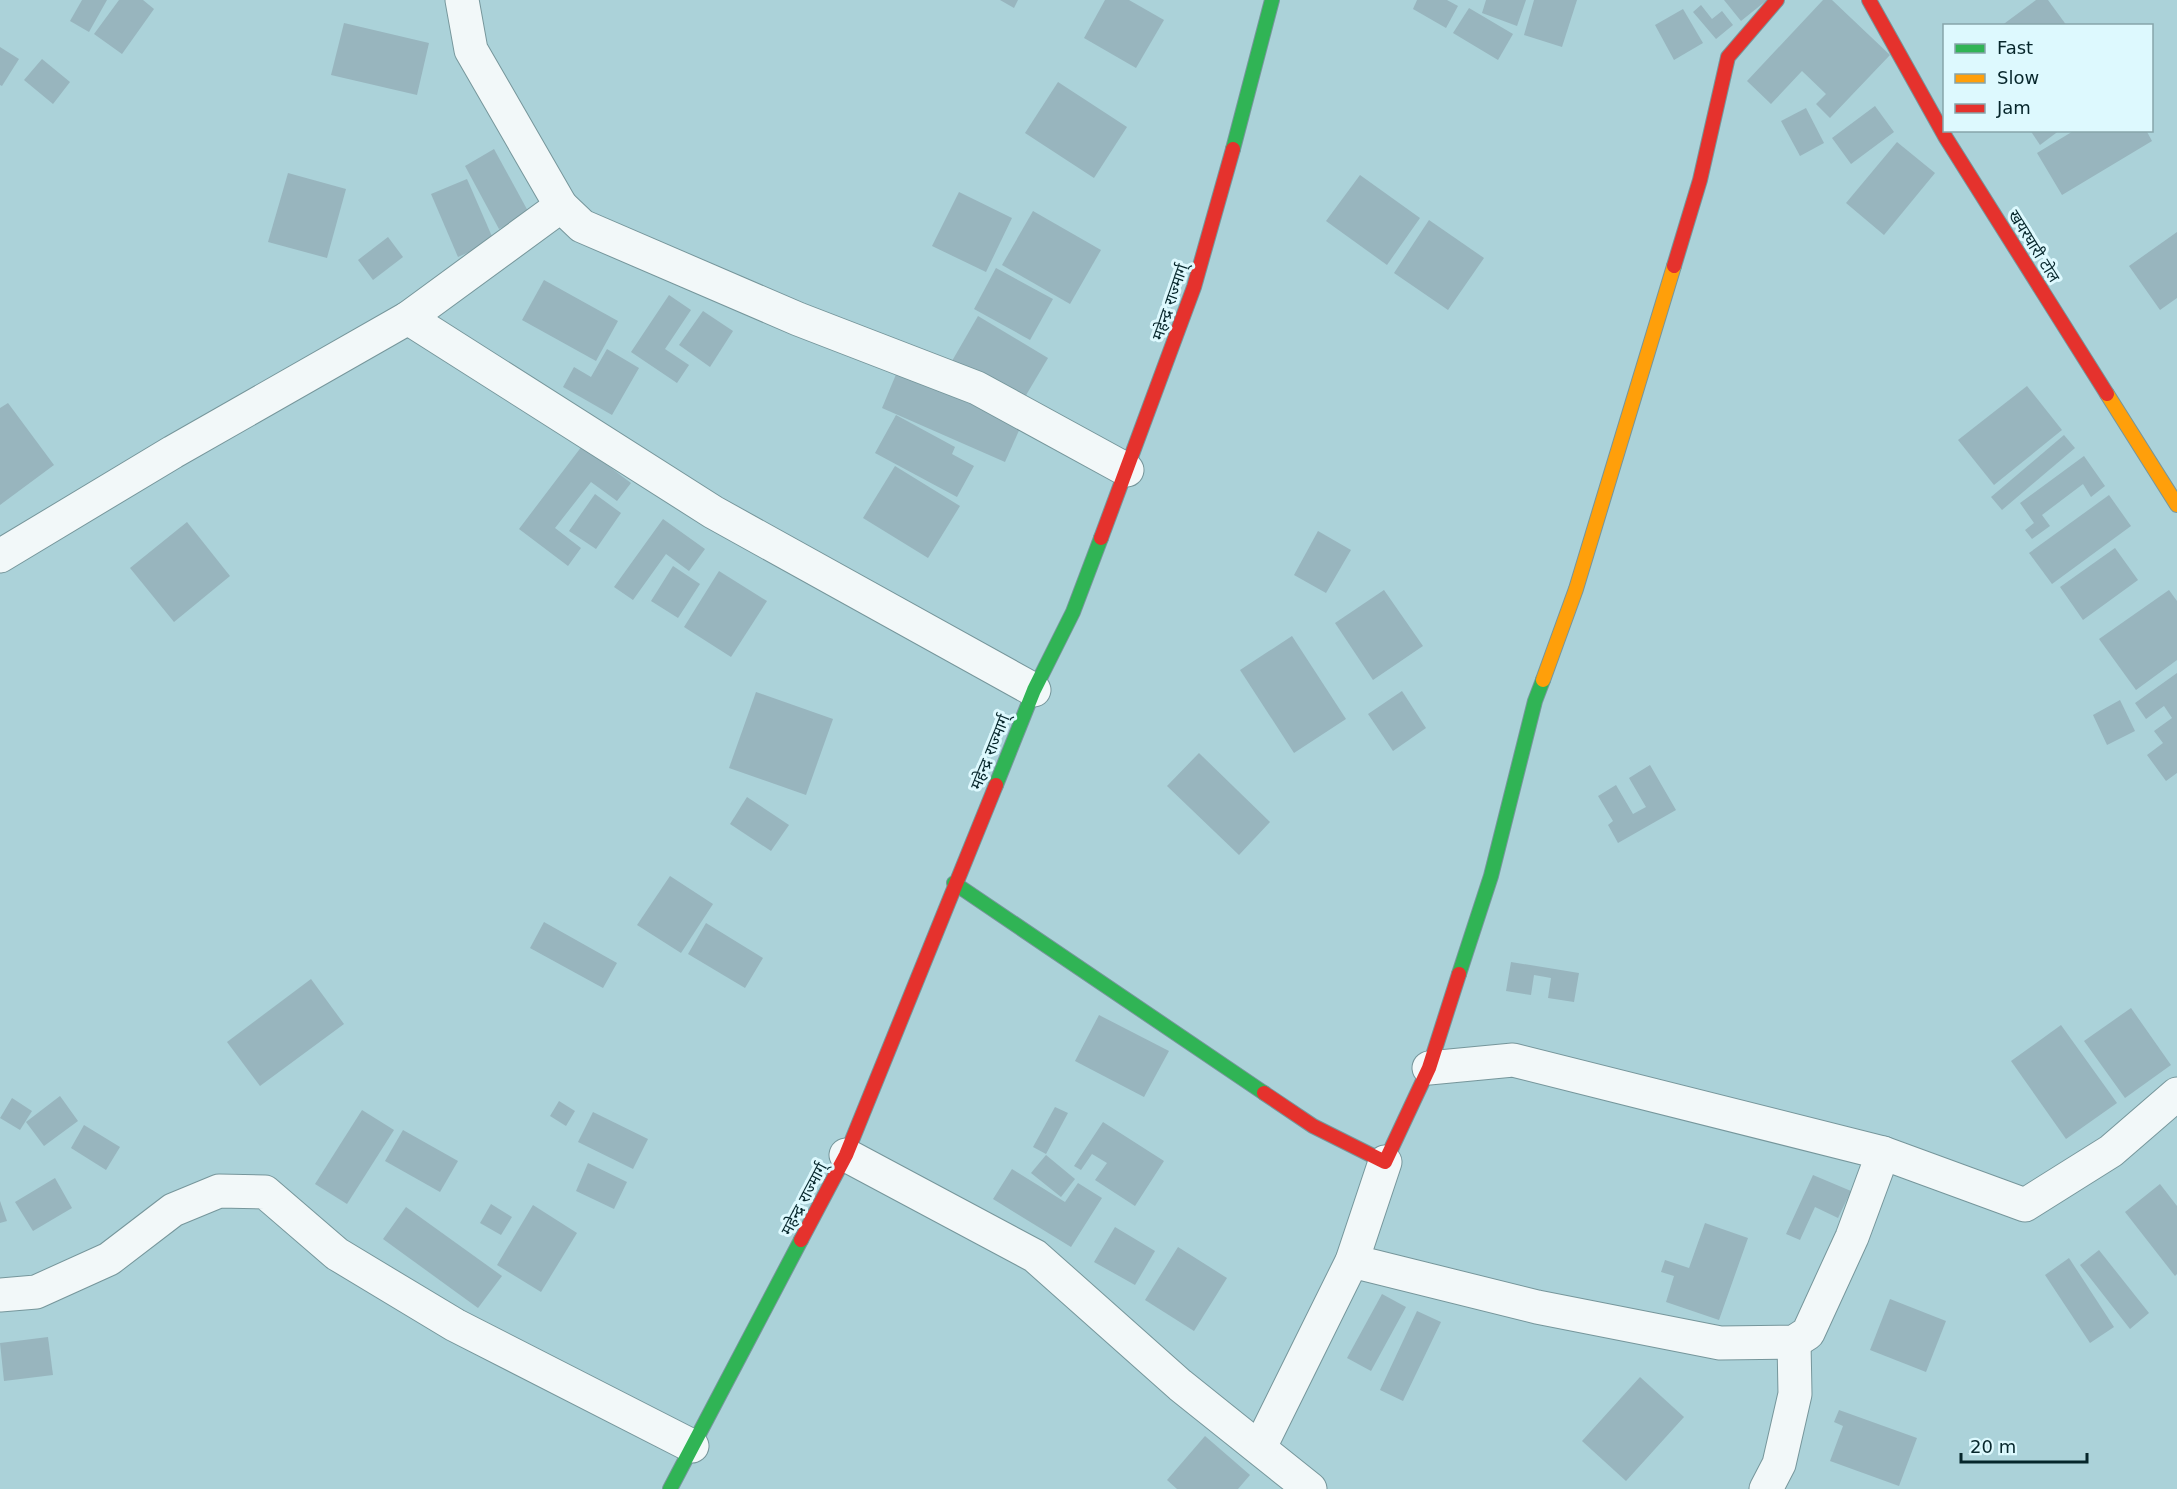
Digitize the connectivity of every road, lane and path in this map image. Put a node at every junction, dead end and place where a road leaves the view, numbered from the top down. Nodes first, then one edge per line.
1 (462, 0) edge
2 (1272, 0) edge
3 (1777, 0) edge
4 (1869, 0) edge
5 (561, 206) junction
6 (408, 318) junction
7 (1127, 470) junction
8 (2177, 505) edge
9 (0, 556) edge
10 (1034, 690) junction
11 (954, 883) junction
12 (1430, 1068) junction
13 (2177, 1094) edge
14 (1883, 1153) junction
15 (846, 1155) junction
16 (1385, 1162) junction
17 (1352, 1260) junction
18 (0, 1295) edge
19 (1794, 1342) junction
20 (692, 1446) junction
21 (1260, 1447) junction
22 (670, 1489) edge
23 (1310, 1489) edge
24 (1766, 1489) edge

1 - 5 street
2 - 7 main road, महेन्द्र राज्मार्ग्
3 - 12 main road
4 - 8 main road, खयरघारी टोल
5 - 6 street
5 - 7 street
6 - 9 street
6 - 10 street
7 - 10 main road, महेन्द्र राज्मार्ग्
10 - 11 main road, महेन्द्र राज्मार्ग्
11 - 15 main road, महेन्द्र राज्मार्ग्
11 - 16 main road
12 - 14 street
12 - 16 main road
13 - 14 street
14 - 19 street
15 - 20 main road, महेन्द्र राज्मार्ग्
15 - 21 street
16 - 17 street
17 - 19 street
17 - 21 street
18 - 20 street
19 - 24 street
20 - 22 main road, महेन्द्र राज्मार्ग्
21 - 23 street

